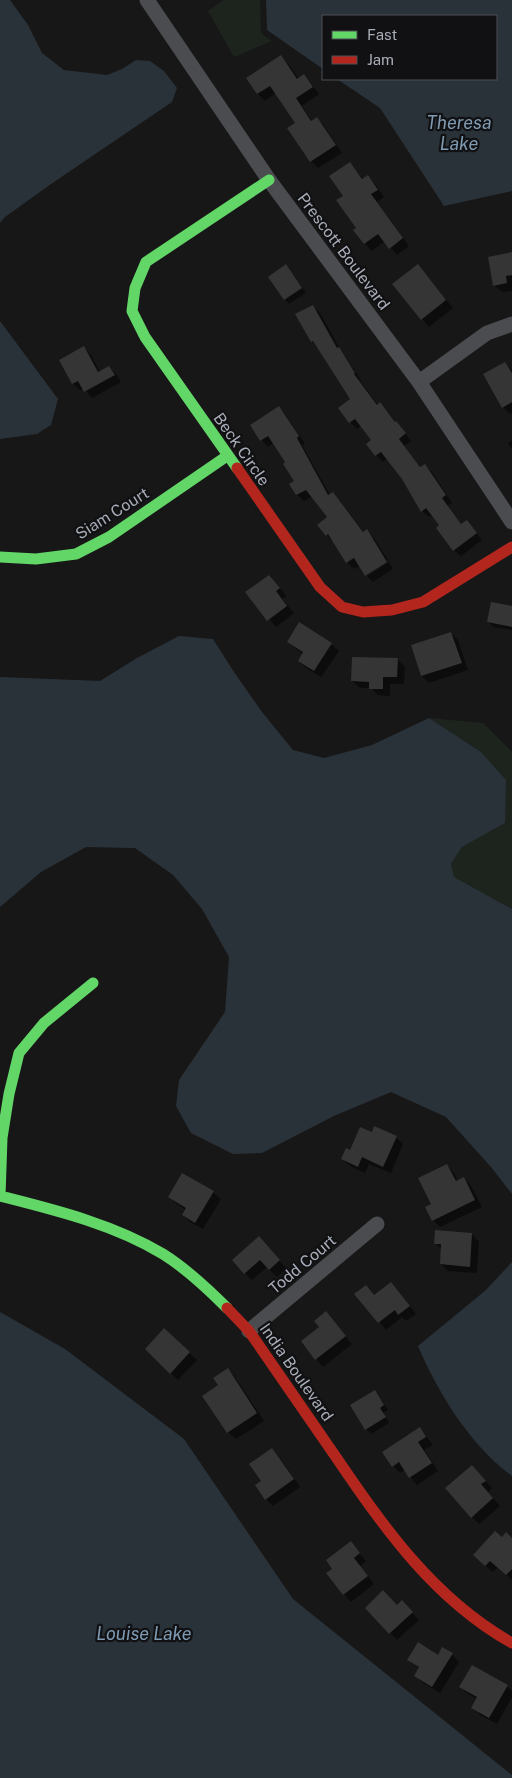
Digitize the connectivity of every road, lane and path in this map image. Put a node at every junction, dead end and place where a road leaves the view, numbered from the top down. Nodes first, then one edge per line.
1 (147, 0) edge
2 (269, 180) junction
3 (512, 324) edge
4 (419, 382) junction
5 (227, 456) junction
6 (512, 522) edge
7 (512, 546) edge
8 (0, 557) edge
9 (93, 983) dead end
10 (0, 1196) edge
11 (377, 1224) dead end
12 (249, 1330) junction
13 (512, 1643) edge

1 - 2 street, Prescott Boulevard
2 - 4 street, Prescott Boulevard
2 - 5 street, Beck Circle
3 - 4 street
4 - 6 street, Prescott Boulevard
5 - 7 street, Beck Circle
5 - 8 street, Siam Court
9 - 10 street
10 - 12 street, India Boulevard
11 - 12 street, Todd Court
12 - 13 street, India Boulevard

